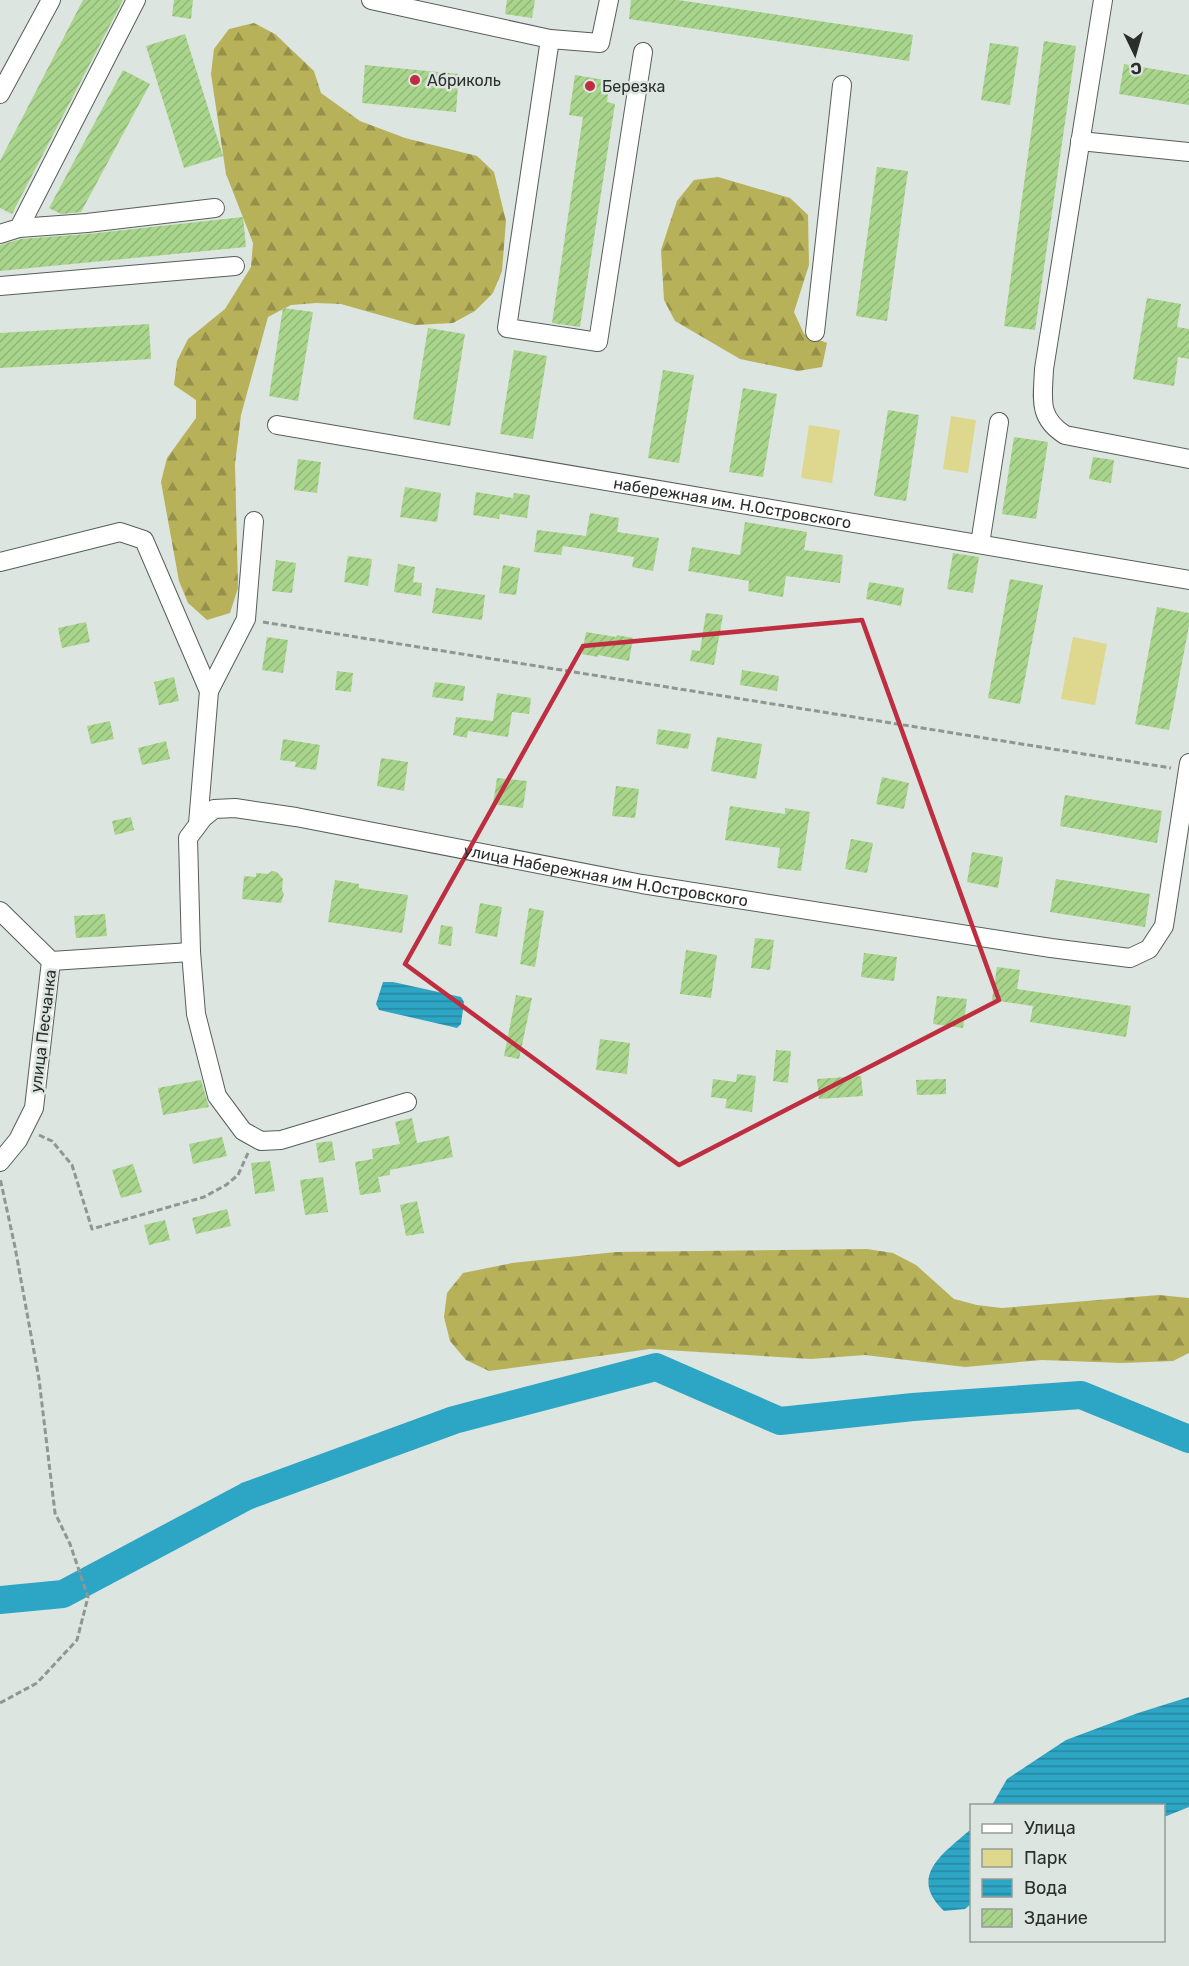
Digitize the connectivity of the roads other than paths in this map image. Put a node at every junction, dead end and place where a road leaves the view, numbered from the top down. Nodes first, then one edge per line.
1 (51, 0) edge
2 (136, 0) edge
3 (371, 0) edge
4 (609, 0) edge
5 (1103, 0) edge
6 (550, 39) junction
7 (643, 52) dead end
8 (842, 85) dead end
9 (0, 94) edge
10 (1080, 141) junction
11 (1189, 152) edge
12 (215, 208) dead end
13 (19, 228) junction
14 (0, 234) edge
15 (235, 266) dead end
16 (0, 285) edge
17 (815, 332) dead end
18 (999, 422) dead end
19 (277, 425) dead end
20 (1189, 459) edge
21 (254, 520) dead end
22 (980, 543) junction
23 (0, 562) edge
24 (1189, 580) edge
25 (209, 691) junction
26 (1188, 766) edge
27 (198, 824) junction
28 (0, 911) edge
29 (191, 952) junction
30 (51, 962) junction
31 (407, 1102) dead end
32 (0, 1162) edge

1 - 9 street
2 - 13 street
3 - 6 street
4 - 6 street
5 - 10 street
6 - 7 street
8 - 17 street
10 - 11 street
10 - 20 street
12 - 13 street
13 - 14 street
15 - 16 street
18 - 22 street
19 - 22 street, набережная им. Н.Островского
21 - 25 street
22 - 24 street, набережная им. Н.Островского
23 - 25 street
25 - 27 street
26 - 27 street, улица Набережная им Н.Островского
27 - 29 street
28 - 30 street, улица Песчанка
29 - 30 street
29 - 31 street
30 - 32 street, улица Песчанка

